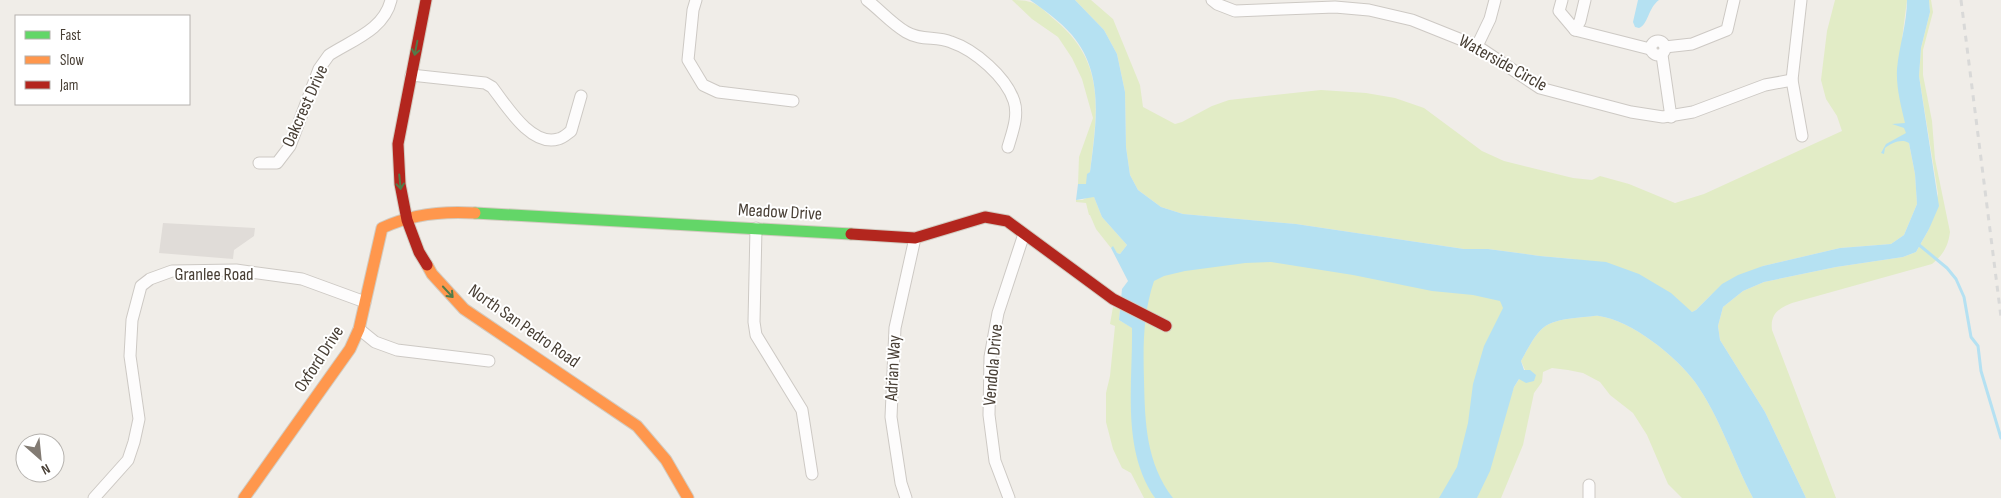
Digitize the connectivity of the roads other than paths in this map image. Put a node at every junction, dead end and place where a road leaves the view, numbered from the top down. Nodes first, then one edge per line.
1 (391, 0) edge
2 (426, 0) edge
3 (437, 0) edge
4 (696, 0) edge
5 (867, 0) edge
6 (1212, 0) edge
7 (1495, 0) edge
8 (1562, 0) edge
9 (1585, 0) edge
10 (1734, 0) edge
11 (1801, 0) edge
12 (1371, 5) edge
13 (1575, 30) junction
14 (1477, 46) junction
15 (1658, 52) junction
16 (416, 76) junction
17 (1792, 80) junction
18 (581, 96) dead end
19 (793, 101) dead end
20 (1667, 117) junction
21 (1802, 136) dead end
22 (1008, 147) dead end
23 (259, 163) dead end
24 (412, 219) junction
25 (756, 228) junction
26 (1024, 234) junction
27 (916, 238) junction
28 (365, 302) junction
29 (1166, 326) dead end
30 (359, 329) junction
31 (489, 361) dead end
32 (812, 474) dead end
33 (1589, 485) dead end
34 (94, 498) edge
35 (244, 498) edge
36 (688, 498) edge
37 (698, 498) edge
38 (906, 498) edge
39 (1009, 498) edge
40 (1590, 498) edge

1 - 23 street, Oakcrest Drive
2 -> 16 street, North San Pedro Road
3 - 16 street, North San Pedro Road
4 - 19 street
5 - 22 street
6 - 12 street, Waterside Circle
7 - 14 street
8 - 13 street
9 - 13 street
10 - 15 street
11 - 17 street
12 - 14 street, Waterside Circle
13 - 15 street
14 - 20 street, Waterside Circle
15 - 20 street
16 - 18 street
16 - 24 street, North San Pedro Road
17 - 20 street, Waterside Circle
17 - 21 street
24 - 25 street, Meadow Drive
24 - 28 street, Oxford Drive
24 -> 36 street, North San Pedro Road
24 - 37 street, North San Pedro Road
25 - 27 street, Meadow Drive
25 - 32 street
26 - 27 street, Meadow Drive
26 - 29 street, Meadow Drive
26 - 39 street, Vendola Drive
27 - 38 street, Adrian Way
28 - 30 street, Oxford Drive
28 - 34 street, Granlee Road
30 - 31 street
30 - 35 street, Oxford Drive
33 - 40 street

